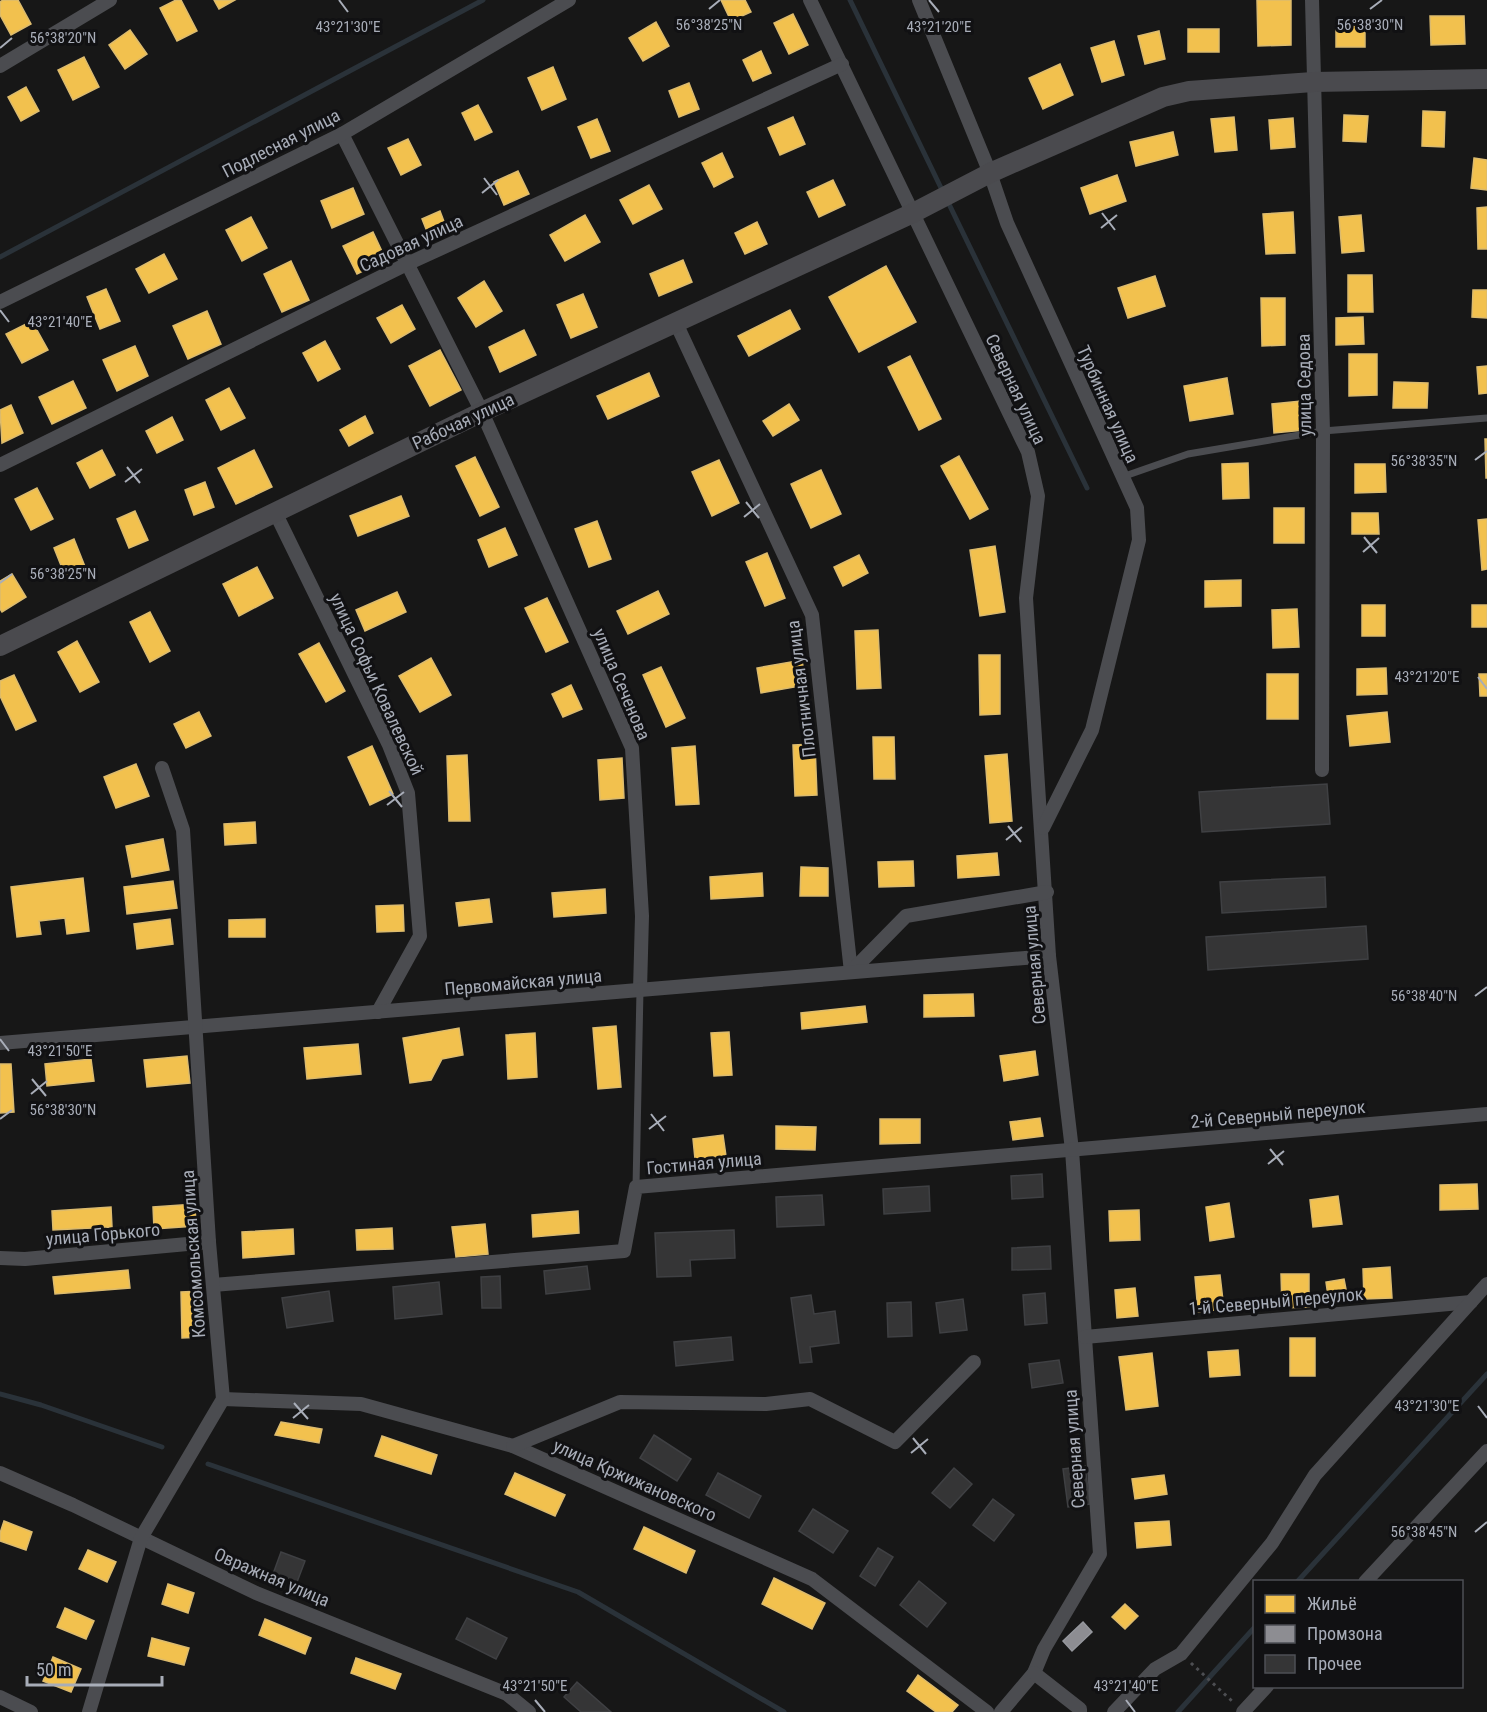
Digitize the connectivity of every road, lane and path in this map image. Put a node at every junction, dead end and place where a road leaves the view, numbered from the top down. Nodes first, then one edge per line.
1 (110, 0) edge
2 (569, 0) edge
3 (810, 0) edge
4 (919, 0) edge
5 (1312, 0) edge
6 (842, 64) junction
7 (0, 66) edge
8 (1487, 79) edge
9 (1313, 82) junction
10 (342, 134) junction
11 (990, 173) junction
12 (921, 209) junction
13 (407, 264) junction
14 (0, 302) edge
15 (676, 323) junction
16 (482, 412) junction
17 (1487, 418) edge
18 (1323, 431) junction
19 (0, 465) edge
20 (1122, 477) junction
21 (274, 512) junction
22 (0, 646) edge
23 (162, 768) dead end
24 (1322, 770) dead end
25 (1042, 830) junction
26 (1047, 892) junction
27 (1049, 956) junction
28 (851, 972) junction
29 (640, 990) junction
30 (378, 1012) junction
31 (195, 1027) junction
32 (0, 1043) edge
33 (1487, 1114) edge
34 (1072, 1150) junction
35 (636, 1187) junction
36 (209, 1242) junction
37 (0, 1258) edge
38 (1487, 1284) edge
39 (213, 1285) junction
40 (1471, 1302) junction
41 (1085, 1337) junction
42 (974, 1362) dead end
43 (223, 1399) junction
44 (513, 1446) junction
45 (1487, 1451) edge
46 (0, 1473) edge
47 (141, 1538) junction
48 (1366, 1580) edge
49 (1181, 1654) junction
50 (1034, 1673) junction
51 (1264, 1688) edge
52 (0, 1697) edge
53 (1233, 1702) dead end
54 (31, 1712) edge
55 (89, 1712) edge
56 (529, 1712) edge
57 (987, 1712) edge
58 (1001, 1712) edge
59 (1080, 1712) edge
60 (1114, 1712) edge
61 (1243, 1712) edge

1 - 7 street
2 - 10 street, Подлесная улица
3 - 6 street, Северная улица
4 - 11 street, Турбинная улица
5 - 9 street, улица Седова
6 - 12 street, Северная улица
6 - 13 street, Садовая улица
8 - 9 street, Рабочая улица
9 - 11 street, Рабочая улица
9 - 18 street, улица Седова
10 - 13 street, улица Сеченова
10 - 14 street, Подлесная улица
11 - 12 street, Рабочая улица
11 - 20 street, Турбинная улица
12 - 15 street, Рабочая улица
12 - 25 street, Северная улица
13 - 16 street, улица Сеченова
13 - 19 street, Садовая улица
15 - 16 street, Рабочая улица
15 - 28 street, Плотничная улица
16 - 21 street, Рабочая улица
16 - 29 street, улица Сеченова
17 - 18 lane
18 - 20 lane
18 - 24 street, улица Седова
20 - 25 street, Турбинная улица
21 - 22 street, Рабочая улица
21 - 30 street, улица Софьи Ковалевской
23 - 31 street, Комсомольская улица
25 - 26 street, Северная улица
26 - 27 street, Северная улица
26 - 28 street
27 - 28 street, Первомайская улица
27 - 34 street, Северная улица
28 - 29 street, Первомайская улица
29 - 30 street, Первомайская улица
29 - 35 lane
30 - 31 street, Первомайская улица
31 - 32 street, Первомайская улица
31 - 36 street, Комсомольская улица
33 - 34 street, 2-й Северный переулок
34 - 35 street, Гостиная улица
34 - 41 street, Северная улица
35 - 39 street, Гостиная улица
36 - 37 street, улица Горького
36 - 39 street, Комсомольская улица
38 - 40 street
39 - 43 street, Комсомольская улица
40 - 41 street, 1-й Северный переулок
40 - 49 street
41 - 50 street, Северная улица
42 - 44 street
43 - 44 street, улица Кржижановского
43 - 47 street
44 - 57 street, улица Кржижановского
45 - 48 street
46 - 47 street, Овражная улица
47 - 55 street
47 - 56 street, Овражная улица
49 - 53 path
49 - 60 street
50 - 58 street, Северная улица
50 - 59 street
51 - 61 street
52 - 54 street

